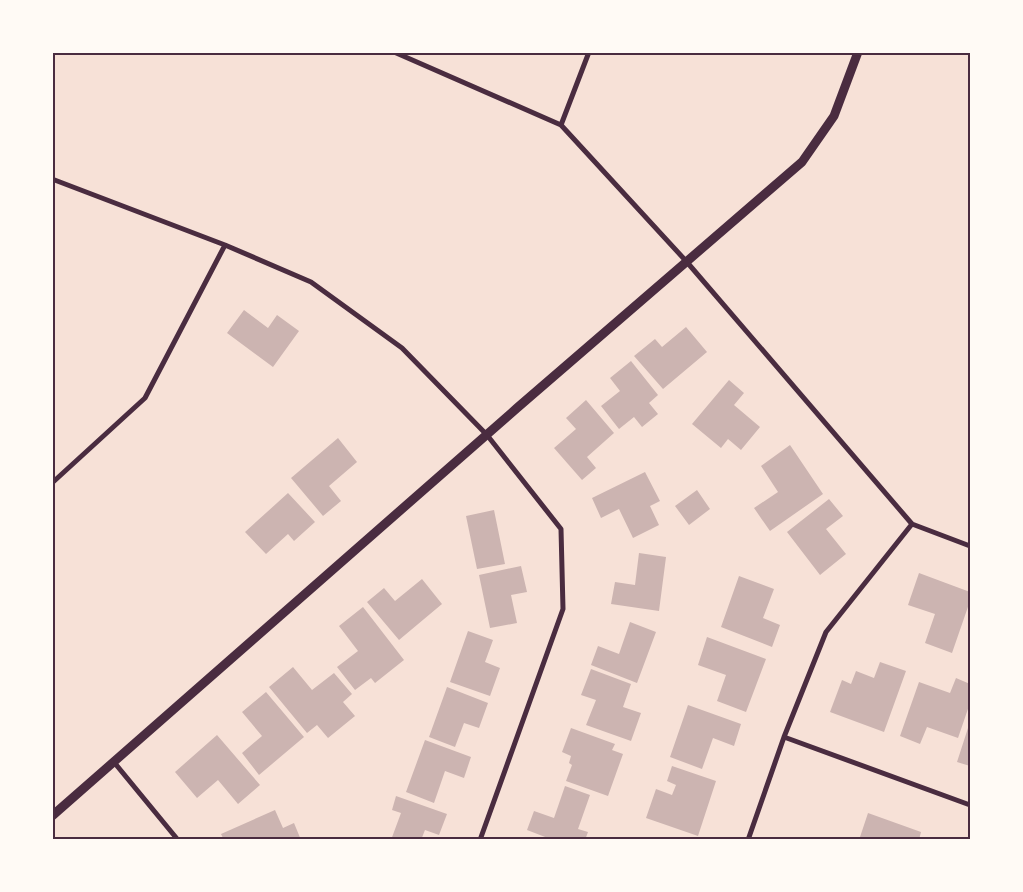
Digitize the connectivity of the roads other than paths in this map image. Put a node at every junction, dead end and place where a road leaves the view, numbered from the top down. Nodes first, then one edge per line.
1 (394, 52) edge
2 (589, 52) edge
3 (858, 52) edge
4 (561, 125) junction
5 (52, 179) edge
6 (225, 245) junction
7 (686, 261) junction
8 (487, 435) junction
9 (52, 483) edge
10 (912, 524) junction
11 (970, 546) edge
12 (784, 737) junction
13 (113, 761) junction
14 (970, 805) edge
15 (52, 816) edge
16 (178, 840) edge
17 (480, 840) edge
18 (748, 840) edge

1 - 4 street
2 - 4 street
3 - 7 street
4 - 7 street
5 - 6 street
6 - 8 street
6 - 9 street
7 - 8 street
7 - 10 street
8 - 13 street
8 - 17 street
10 - 11 street
10 - 12 street
12 - 14 street
12 - 18 street
13 - 15 street
13 - 16 street

